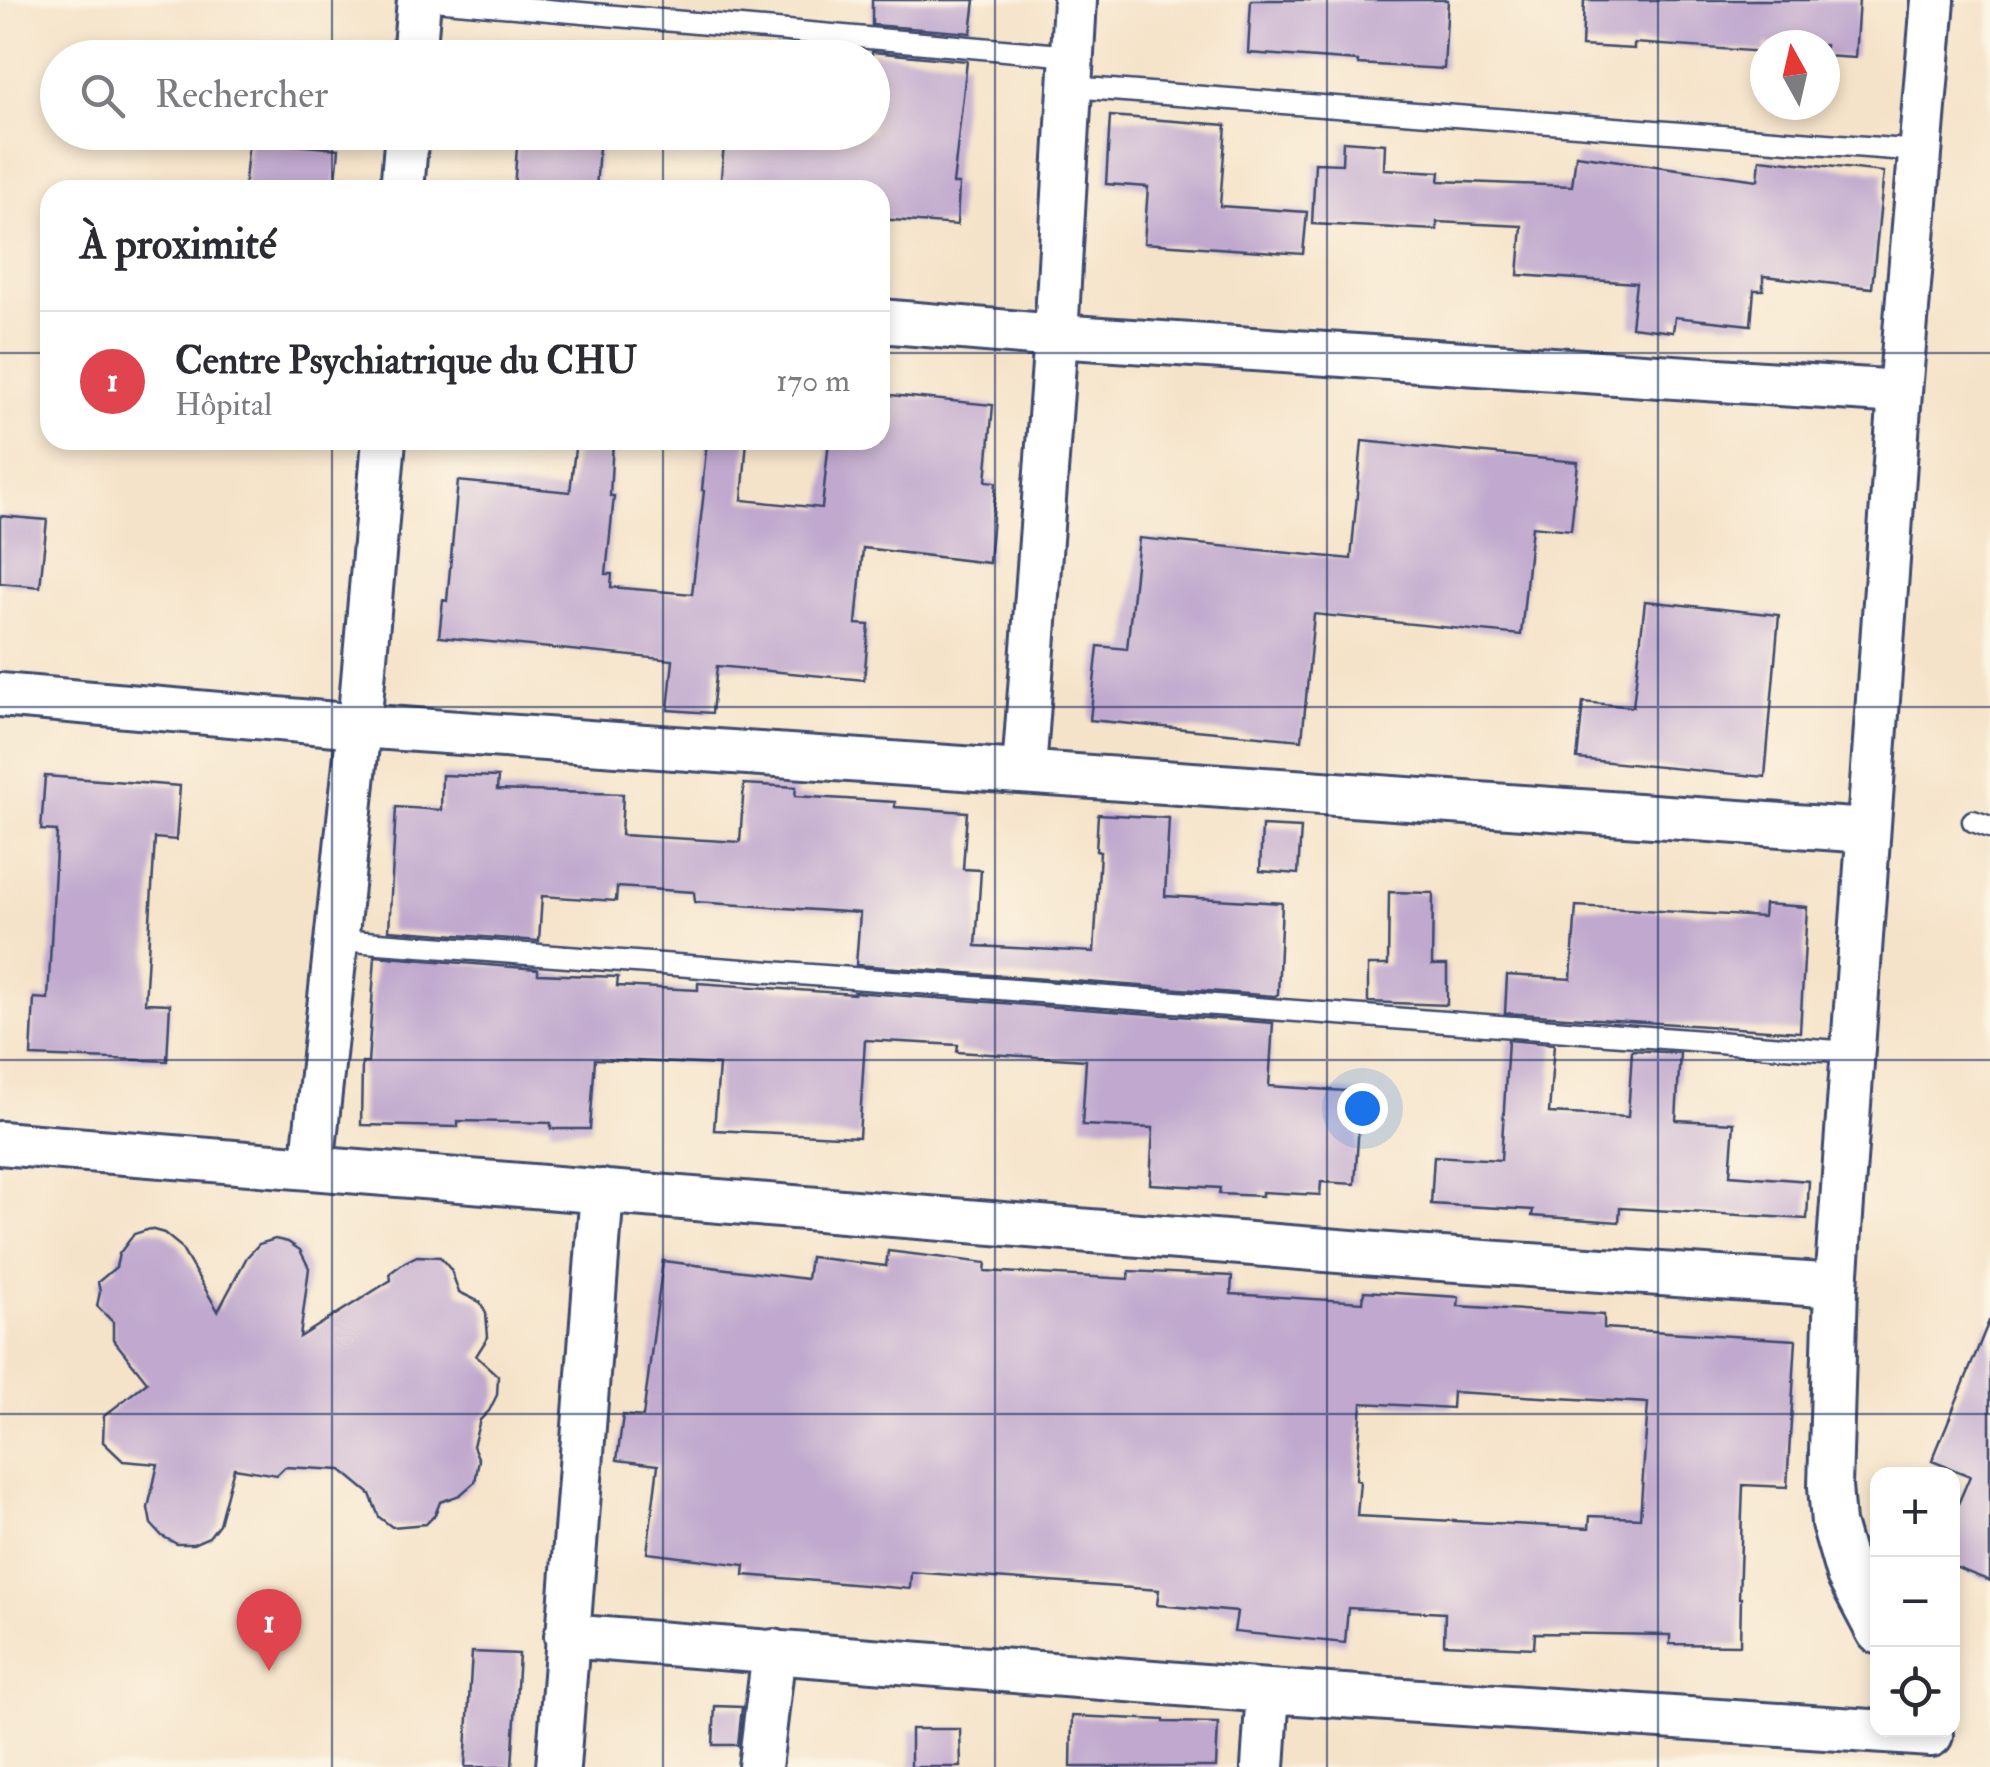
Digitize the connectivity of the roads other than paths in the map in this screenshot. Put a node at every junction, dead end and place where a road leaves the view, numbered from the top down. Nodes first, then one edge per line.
1 (419, 0) edge
2 (434, 0) edge
3 (1076, 0) edge
4 (1933, 0) edge
5 (416, 40) edge
6 (788, 40) edge
7 (890, 51) edge
8 (1072, 72) junction
9 (405, 150) edge
10 (1920, 151) junction
11 (403, 180) edge
12 (890, 322) edge
13 (1056, 336) junction
14 (1900, 392) junction
15 (383, 450) edge
16 (0, 695) edge
17 (359, 726) junction
18 (1024, 771) junction
19 (1868, 832) junction
20 (338, 940) junction
21 (1851, 1052) junction
22 (0, 1142) edge
23 (312, 1168) junction
24 (602, 1190) junction
25 (1836, 1286) junction
26 (1870, 1617) edge
27 (566, 1636) junction
28 (774, 1651) junction
29 (1268, 1690) junction
30 (1935, 1744) edge
31 (558, 1767) edge
32 (760, 1767) edge
33 (1263, 1767) edge

1 - 5 street
2 - 6 lane
3 - 8 street
4 - 10 street
7 - 8 lane
8 - 10 lane
8 - 13 street
9 - 11 street
10 - 14 street
12 - 13 street
13 - 14 street
13 - 18 street
14 - 19 street
15 - 17 street
16 - 17 street
17 - 18 street
17 - 20 street
18 - 19 street
19 - 21 street
20 - 21 lane
20 - 23 street
21 - 25 street
22 - 23 street
23 - 24 street
24 - 25 street
24 - 27 street
25 - 26 street
27 - 28 street
27 - 31 street
28 - 29 street
28 - 32 street
29 - 30 street
29 - 33 street

